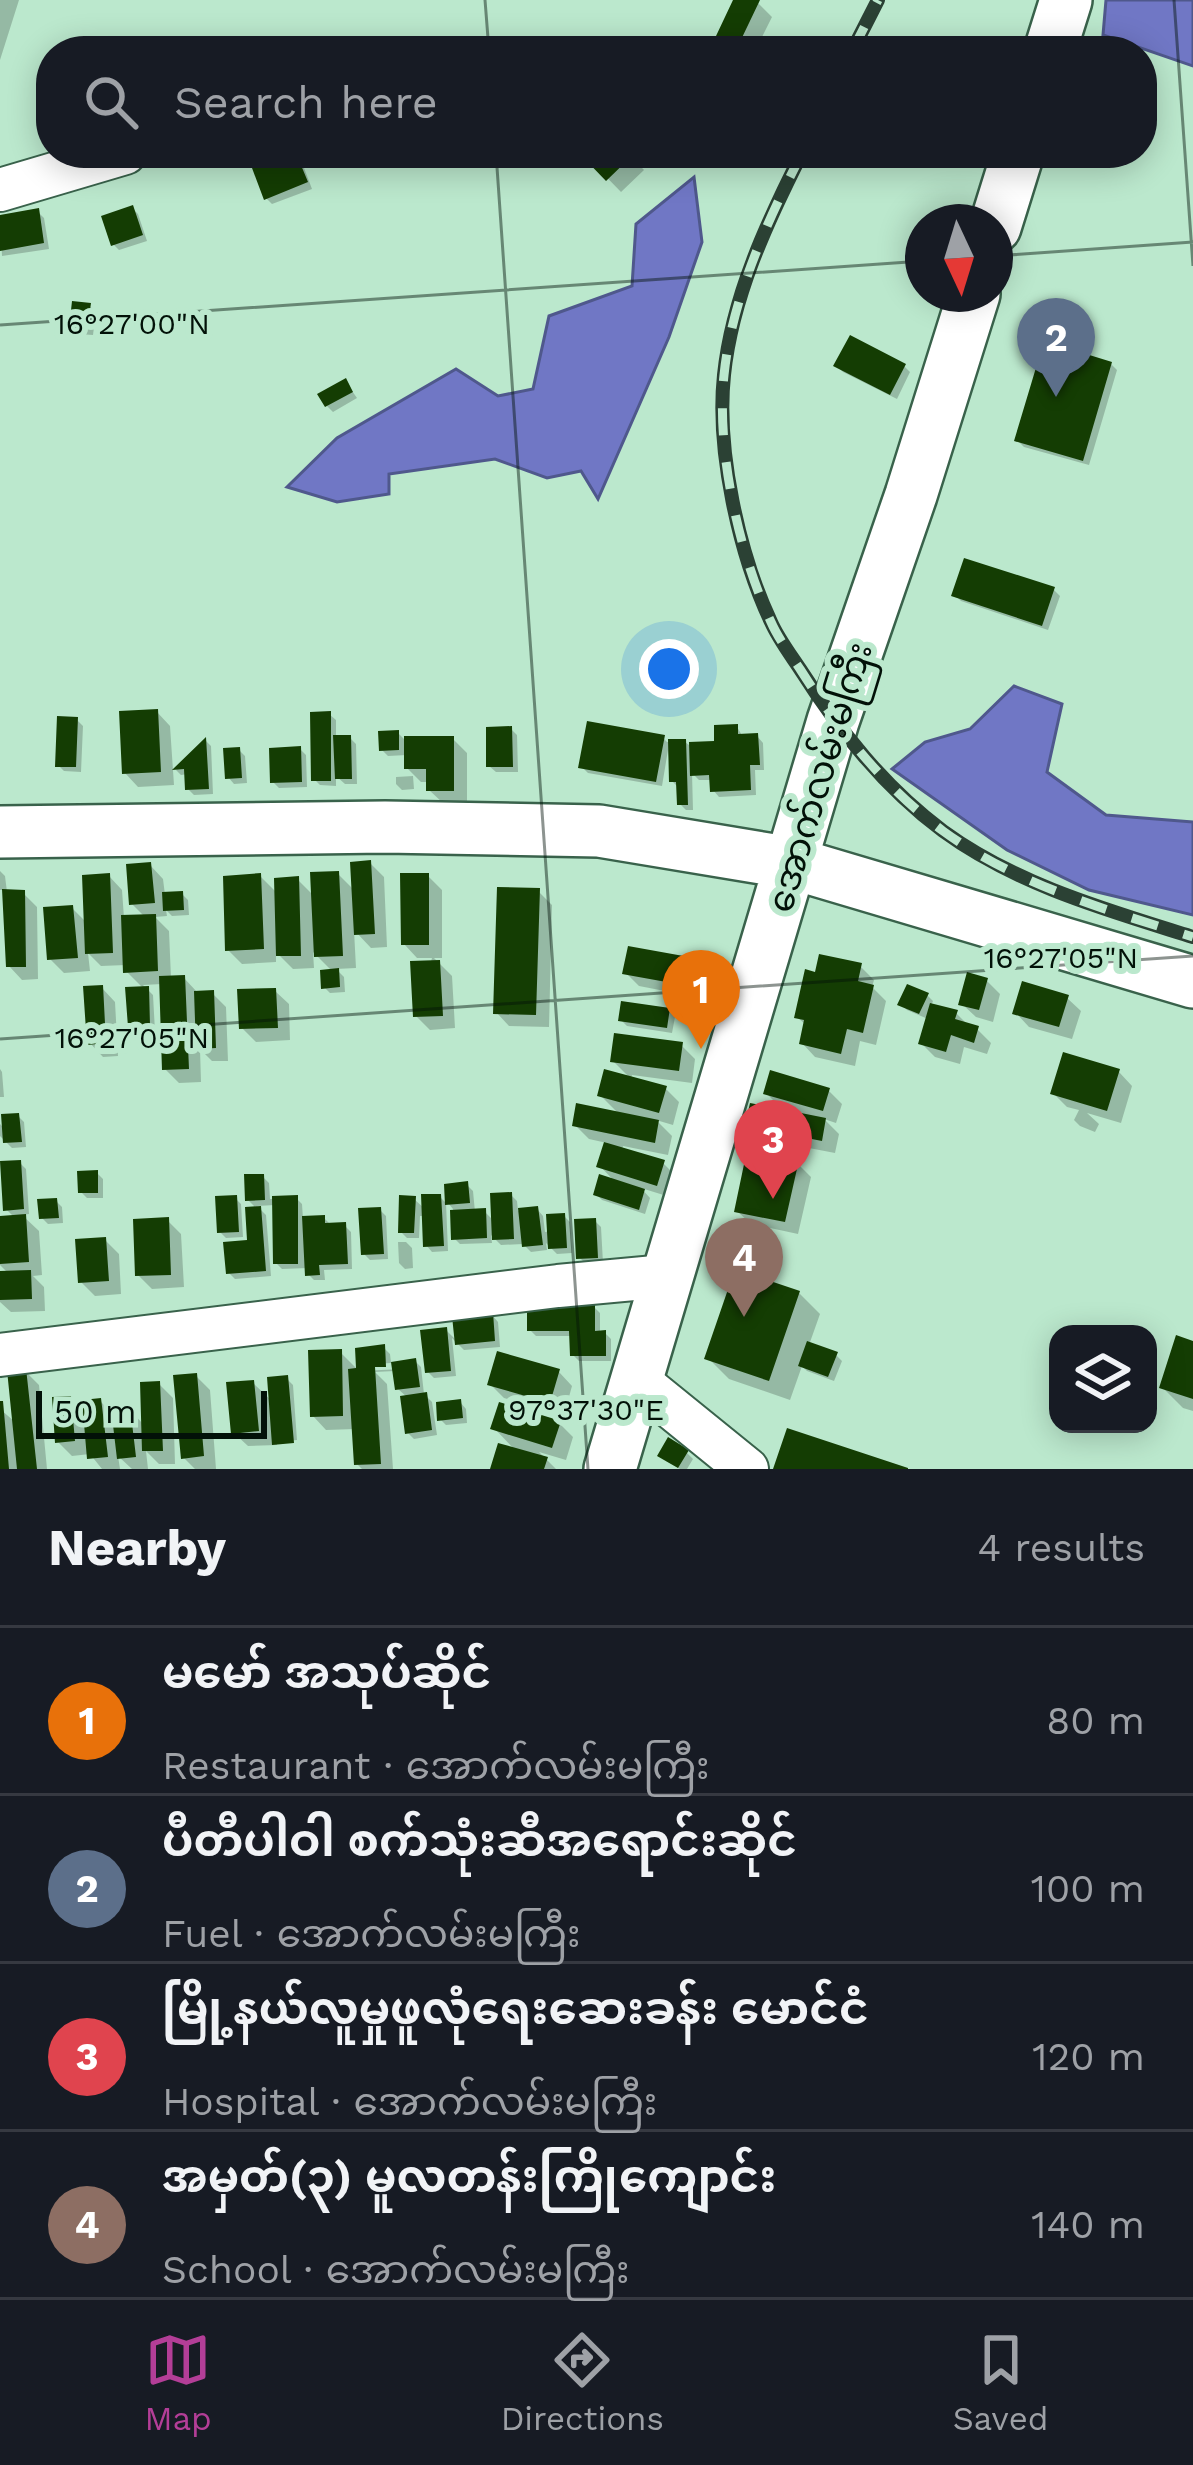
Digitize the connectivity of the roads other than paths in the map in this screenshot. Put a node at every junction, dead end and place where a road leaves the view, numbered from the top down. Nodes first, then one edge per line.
1 (1066, 0) edge
2 (1055, 36) edge
3 (74, 168) edge
4 (1013, 168) edge
5 (0, 190) edge
6 (1002, 204) edge
7 (968, 312) edge
8 (0, 832) edge
9 (792, 862) junction
10 (1193, 982) edge
11 (666, 1276) junction
12 (0, 1355) edge
13 (636, 1379) junction
14 (610, 1469) edge
15 (747, 1469) edge

1 - 2 main road
3 - 5 street
4 - 6 main road
7 - 9 main road, အောက်လမ်းမကြီး
8 - 9 main road
9 - 10 main road
9 - 11 main road, အောက်လမ်းမကြီး
11 - 12 street
11 - 13 main road, အောက်လမ်းမကြီး
13 - 14 main road, အောက်လမ်းမကြီး
13 - 15 street

